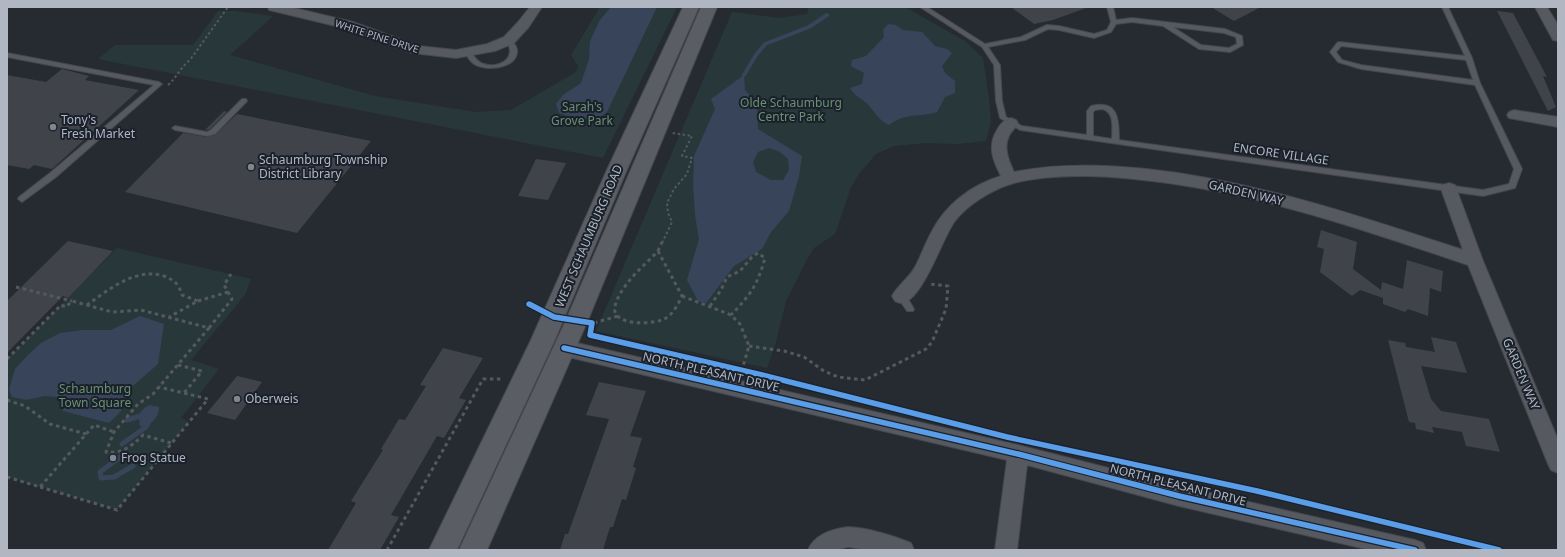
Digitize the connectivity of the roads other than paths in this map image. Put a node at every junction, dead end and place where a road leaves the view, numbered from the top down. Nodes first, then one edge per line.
1 (274, 7) edge
2 (536, 7) edge
3 (691, 7) edge
4 (708, 7) edge
5 (923, 7) edge
6 (1110, 7) edge
7 (1445, 7) edge
8 (1541, 7) edge
9 (1114, 22) junction
10 (1165, 24) junction
11 (1558, 37) edge
12 (509, 40) junction
13 (984, 46) junction
14 (468, 52) junction
15 (7, 55) edge
16 (1469, 58) junction
17 (1477, 83) junction
18 (244, 101) dead end
19 (1514, 114) dead end
20 (1558, 122) edge
21 (1011, 123) junction
22 (175, 128) dead end
23 (1090, 138) junction
24 (1116, 142) junction
25 (1010, 178) junction
26 (1449, 189) junction
27 (22, 198) dead end
28 (1475, 262) junction
29 (906, 302) dead end
30 (564, 348) junction
31 (1018, 454) junction
32 (1558, 464) edge
33 (443, 550) edge
34 (473, 550) edge
35 (819, 550) edge
36 (903, 550) edge
37 (1006, 550) edge
38 (1415, 550) edge

1 - 14 street, WHITE PINE DRIVE
2 - 12 street, WHITE PINE DRIVE
3 - 33 main road, WEST SCHAUMBURG ROAD
4 - 30 main road, WEST SCHAUMBURG ROAD
5 - 13 lane
6 - 9 lane
7 - 16 lane, ENCORE VILLAGE
8 - 11 street
9 - 10 lane
9 - 13 lane
10 - 10 lane
12 - 14 street, WHITE PINE DRIVE
12 - 14 lane
13 - 21 lane
15 - 27 lane
16 - 17 lane, ENCORE VILLAGE
16 - 17 lane
17 - 26 lane, ENCORE VILLAGE
18 - 22 lane
19 - 20 street
21 - 23 lane, ENCORE VILLAGE
21 - 25 street
23 - 24 lane, ENCORE VILLAGE
23 - 24 lane
24 - 26 lane, ENCORE VILLAGE
25 - 28 street, GARDEN WAY
25 - 29 street, GARDEN WAY
26 - 28 street, GARDEN WAY
28 - 32 street, GARDEN WAY
30 - 31 street, NORTH PLEASANT DRIVE
30 - 34 main road, WEST SCHAUMBURG ROAD
31 - 37 street
31 - 38 street, NORTH PLEASANT DRIVE
35 - 36 street

